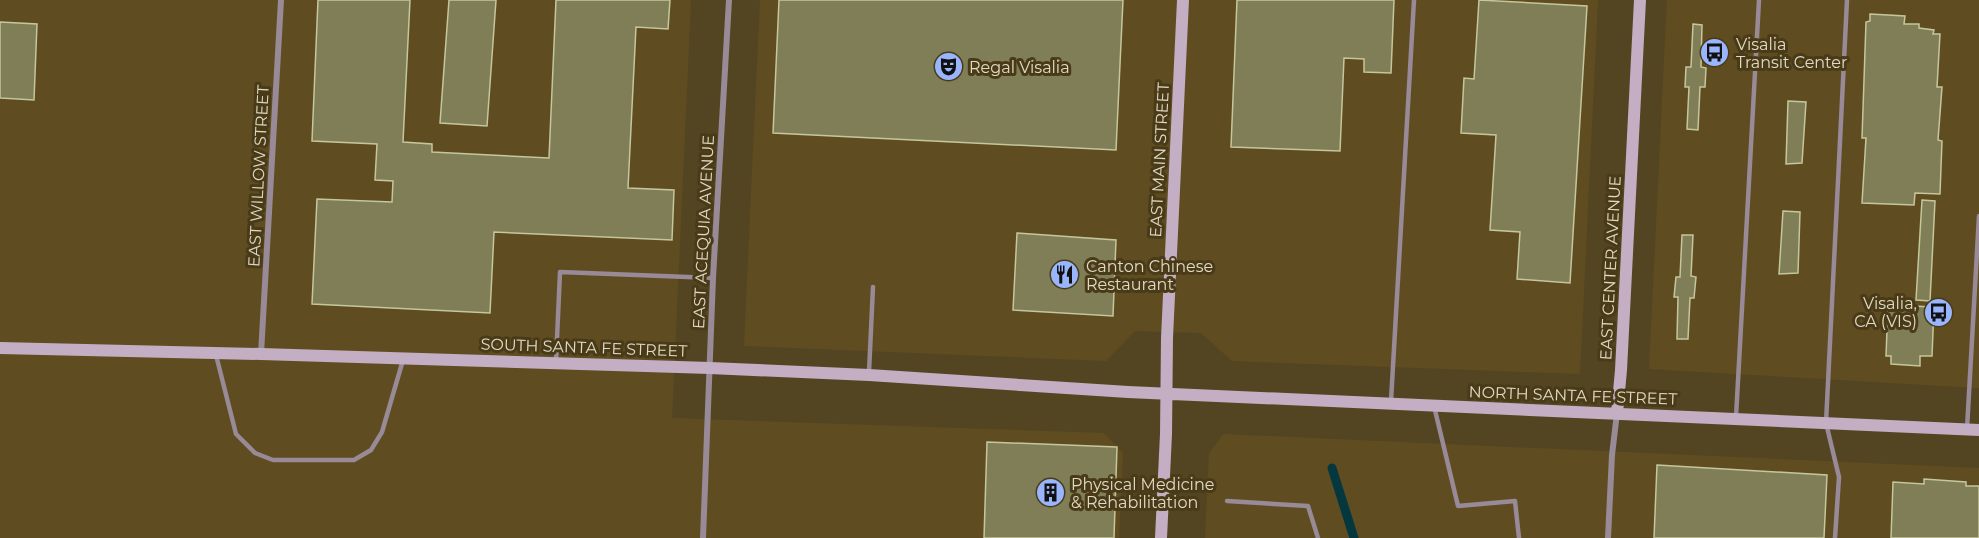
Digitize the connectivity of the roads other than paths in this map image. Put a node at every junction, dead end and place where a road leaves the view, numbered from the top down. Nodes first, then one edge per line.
1 (281, 0) edge
2 (729, 0) edge
3 (1183, 0) edge
4 (1414, 0) edge
5 (1640, 0) edge
6 (1759, 0) edge
7 (1846, 0) edge
8 (1979, 216) edge
9 (713, 278) junction
10 (873, 286) dead end
11 (0, 348) edge
12 (215, 353) junction
13 (261, 354) junction
14 (404, 358) junction
15 (556, 363) junction
16 (710, 368) junction
17 (869, 375) junction
18 (1167, 394) junction
19 (1390, 404) junction
20 (1434, 406) junction
21 (1617, 413) junction
22 (1736, 418) junction
23 (1826, 423) junction
24 (1973, 430) edge
25 (1227, 501) dead end
26 (703, 538) edge
27 (1161, 538) edge
28 (1318, 538) edge
29 (1519, 538) edge
30 (1608, 538) edge
31 (1835, 538) edge

1 - 13 street, EAST WILLOW STREET
2 - 9 street, EAST ACEQUIA AVENUE
3 - 18 street, EAST MAIN STREET
4 - 19 lane
5 - 21 street, EAST CENTER AVENUE
6 - 22 lane
7 - 23 lane
8 - 24 lane
9 - 15 lane
9 - 16 street, EAST ACEQUIA AVENUE
10 - 17 lane
11 - 12 street, SOUTH SANTA FE STREET
12 - 13 street, SOUTH SANTA FE STREET
12 - 14 lane
13 - 14 street, SOUTH SANTA FE STREET
14 - 15 street, SOUTH SANTA FE STREET
15 - 16 street, SOUTH SANTA FE STREET
16 - 17 street, SOUTH SANTA FE STREET
16 - 26 street, EAST ACEQUIA AVENUE
17 - 18 street, SOUTH SANTA FE STREET
18 - 19 street, NORTH SANTA FE STREET
18 - 27 street, EAST MAIN STREET
19 - 20 street, NORTH SANTA FE STREET
20 - 21 street, NORTH SANTA FE STREET
20 - 29 lane
21 - 22 street, NORTH SANTA FE STREET
21 - 30 street, EAST CENTER AVENUE
22 - 23 street, NORTH SANTA FE STREET
23 - 24 street, NORTH SANTA FE STREET
23 - 31 lane
25 - 28 lane

